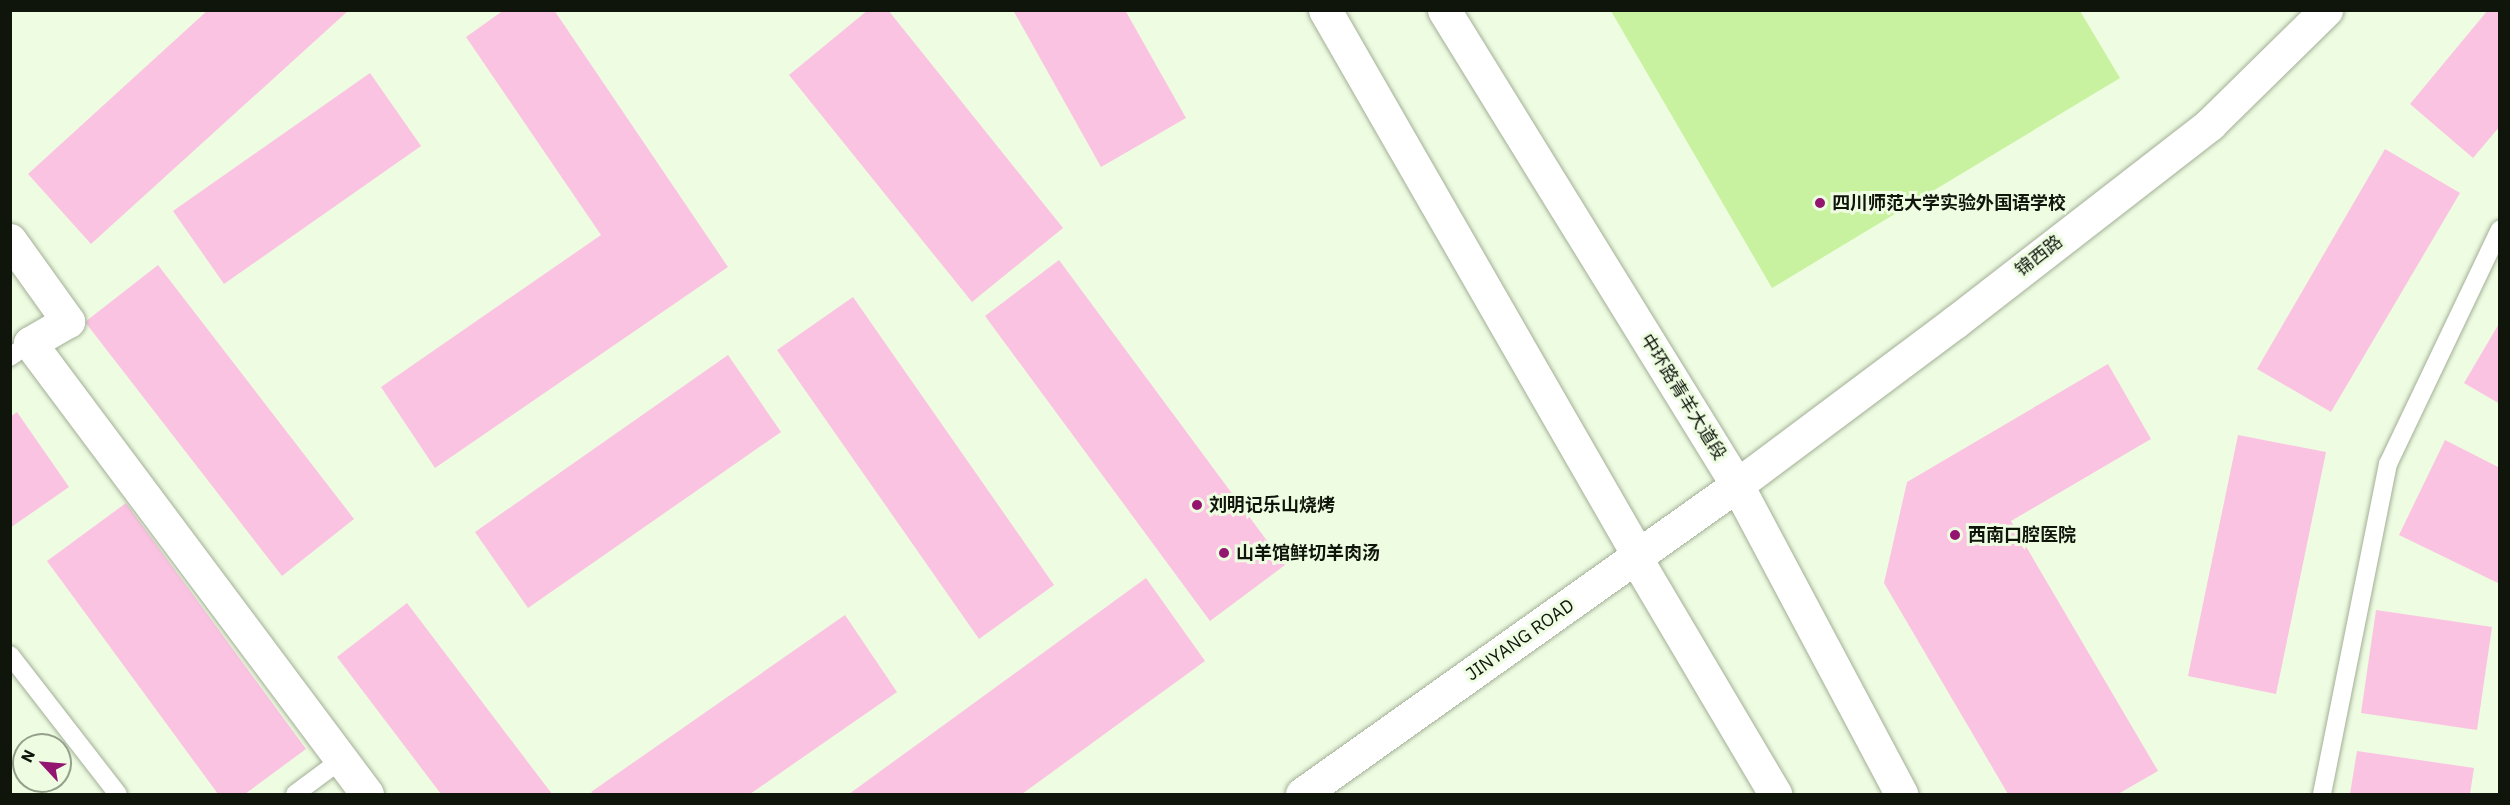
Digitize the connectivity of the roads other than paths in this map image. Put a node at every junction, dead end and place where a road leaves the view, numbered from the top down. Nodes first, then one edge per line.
1 (1325, 10) edge
2 (1444, 10) edge
3 (2326, 10) edge
4 (2499, 229) edge
5 (10, 240) edge
6 (20, 350) edge
7 (1737, 485) junction
8 (1638, 555) junction
9 (10, 655) edge
10 (340, 760) junction
11 (118, 795) edge
12 (295, 795) edge
13 (367, 795) edge
14 (1302, 795) edge
15 (1775, 795) edge
16 (1901, 795) edge
17 (2322, 795) edge

1 - 8 street
2 - 7 street, 中环路青羊大道段
3 - 7 street, 锦西路
4 - 17 lane
5 - 6 street
6 - 10 street
7 - 8 street, JINYANG ROAD
7 - 16 street, 中环路青羊大道段
8 - 14 street, JINYANG ROAD
8 - 15 street
9 - 11 lane
10 - 12 lane
10 - 13 street

